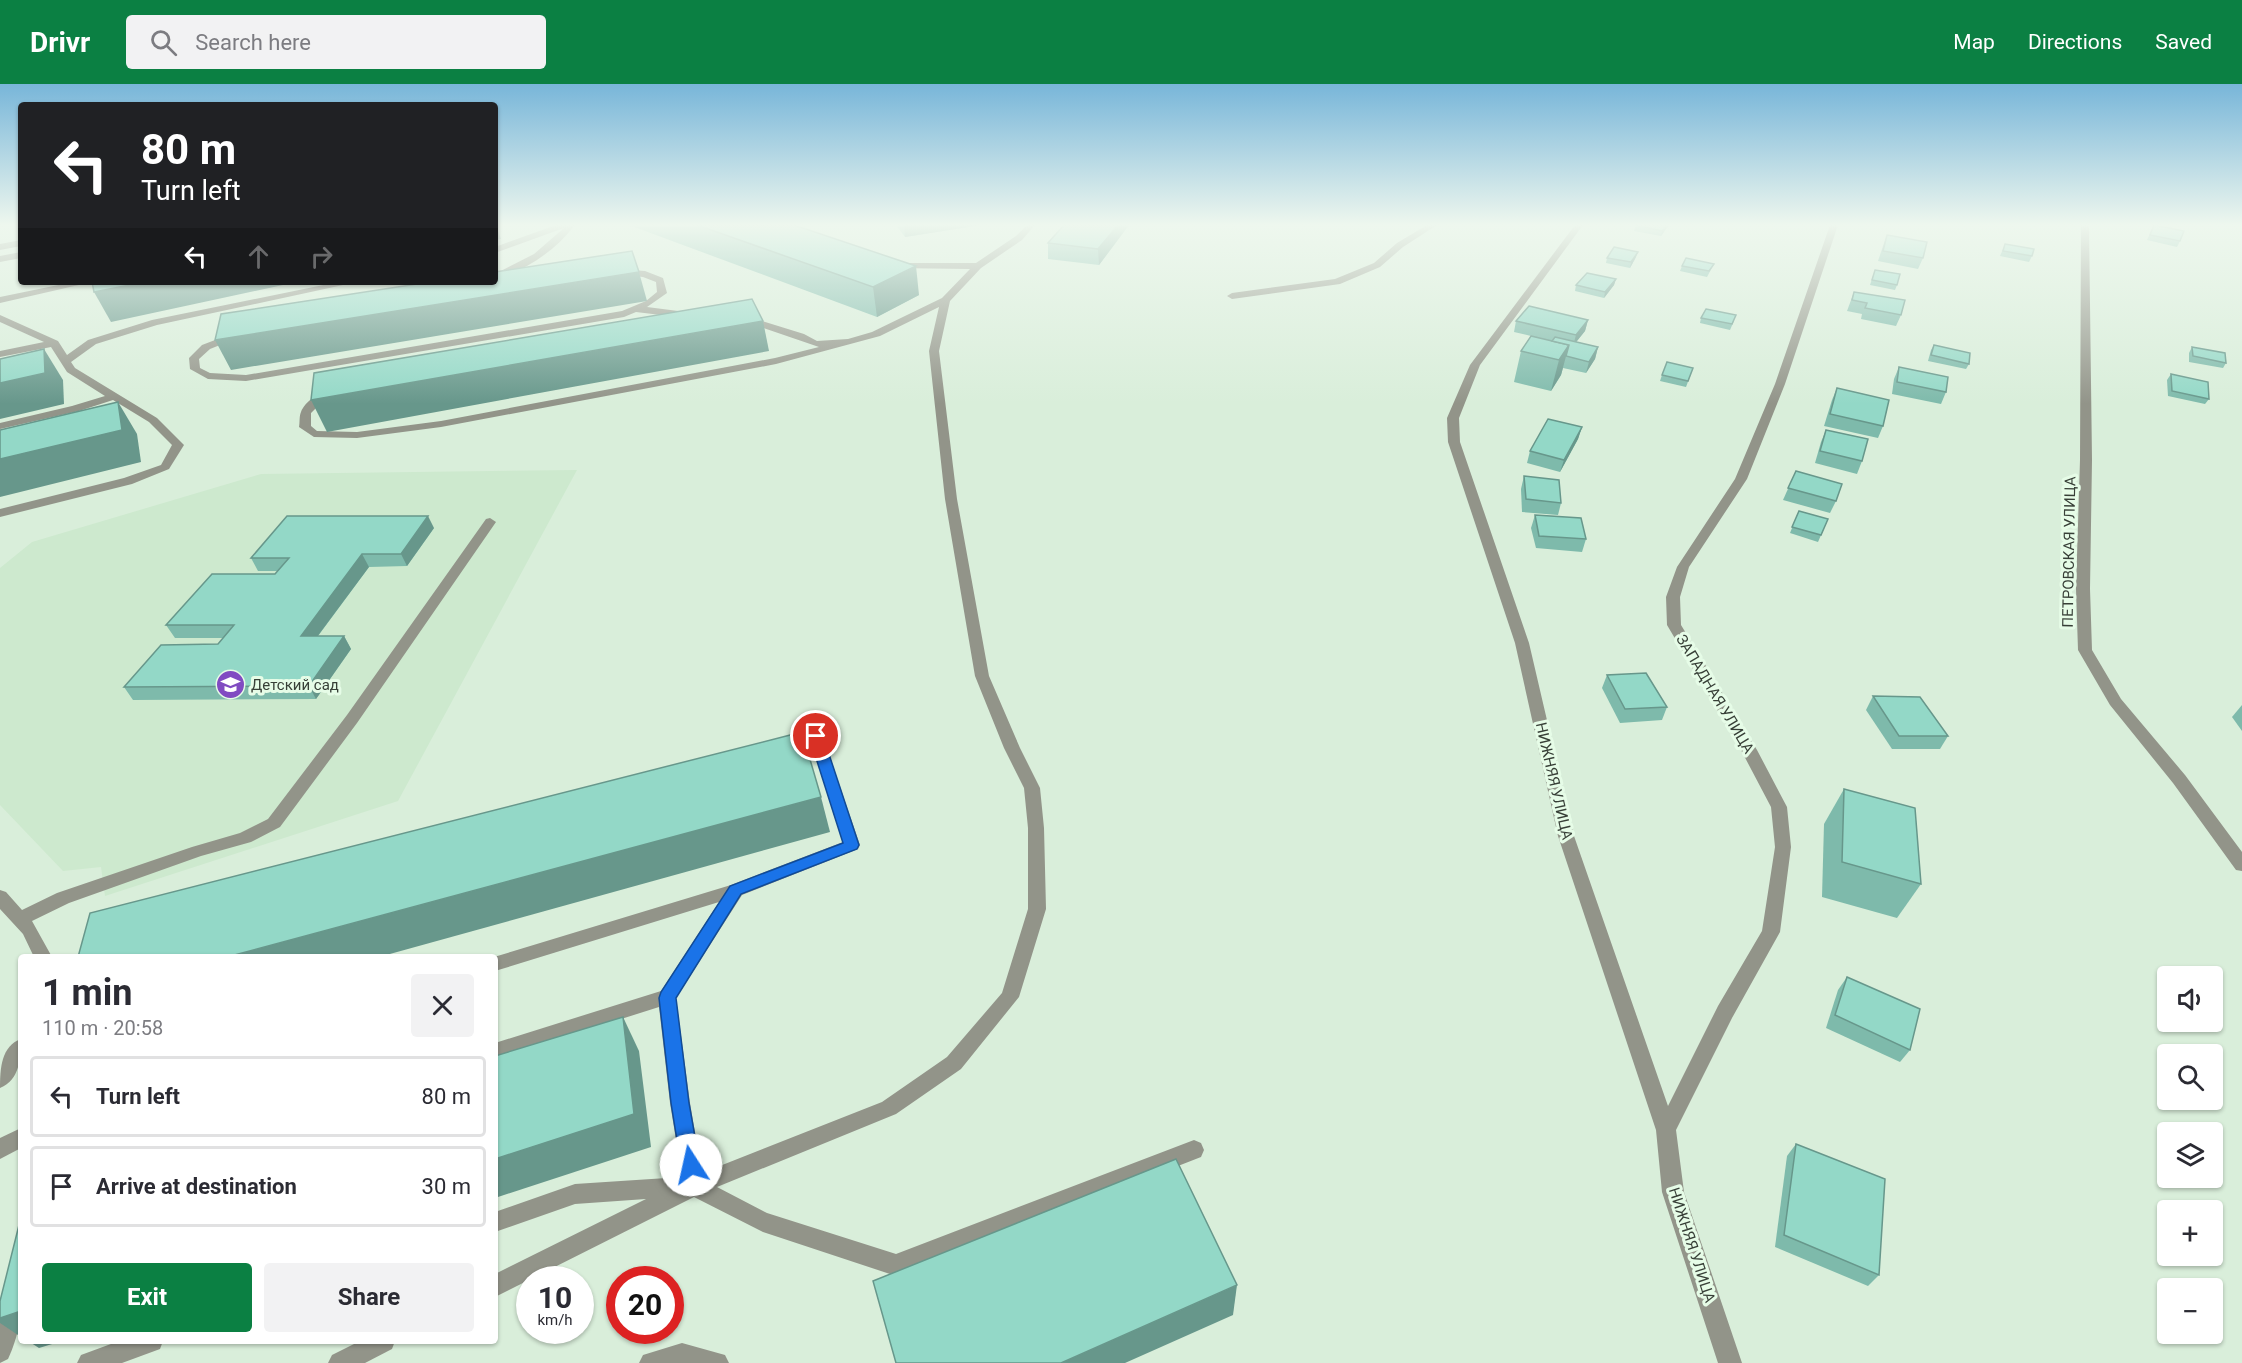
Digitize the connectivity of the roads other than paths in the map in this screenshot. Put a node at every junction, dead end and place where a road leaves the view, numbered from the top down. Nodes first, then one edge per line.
1 (72, 285) edge
2 (337, 285) edge
3 (661, 285) edge
4 (960, 285) edge
5 (1317, 285) edge
6 (1535, 285) edge
7 (1814, 285) edge
8 (2085, 285) edge
9 (1233, 296) dead end
10 (0, 300) edge
11 (945, 300) junction
12 (635, 309) junction
13 (0, 318) edge
14 (731, 318) edge
15 (693, 322) edge
16 (243, 333) edge
17 (849, 342) junction
18 (54, 343) junction
19 (0, 354) edge
20 (66, 368) junction
21 (341, 388) edge
22 (115, 396) junction
23 (153, 420) junction
24 (134, 423) dead end
25 (0, 426) edge
26 (0, 513) edge
27 (490, 522) dead end
28 (770, 748) edge
29 (2242, 865) edge
30 (736, 890) junction
31 (0, 897) edge
32 (20, 919) junction
33 (42, 954) edge
34 (498, 963) edge
35 (667, 998) junction
36 (498, 1050) edge
37 (18, 1052) edge
38 (0, 1079) edge
39 (1666, 1130) junction
40 (18, 1139) edge
41 (0, 1149) edge
42 (1194, 1150) dead end
43 (694, 1186) junction
44 (498, 1221) edge
45 (498, 1284) edge
46 (16, 1287) edge
47 (143, 1344) edge
48 (378, 1344) edge
49 (0, 1351) edge
50 (89, 1363) edge
51 (340, 1363) edge
52 (651, 1363) edge
53 (717, 1363) edge
54 (1731, 1363) edge

1 - 10 street
2 - 20 street
3 - 12 street
4 - 11 street
5 - 9 street
6 - 39 street, НИЖНЯЯ УЛИЦА
7 - 39 street, ЗАПАДНАЯ УЛИЦА
8 - 29 street, ПЕТРОВСКАЯ УЛИЦА
11 - 17 street
11 - 43 street
12 - 15 street
12 - 16 street
13 - 18 street
14 - 17 street
17 - 21 street
18 - 19 street
18 - 20 street
20 - 22 street
22 - 23 street
22 - 25 street
23 - 24 street
23 - 26 street
27 - 32 street
28 - 30 street
30 - 34 street
30 - 35 street
31 - 32 street
32 - 33 street
35 - 36 street
35 - 43 street
37 - 38 street
39 - 54 street, НИЖНЯЯ УЛИЦА
40 - 41 street
42 - 43 street
43 - 44 street
43 - 45 street
46 - 49 street
47 - 50 street
48 - 51 street
52 - 53 street

